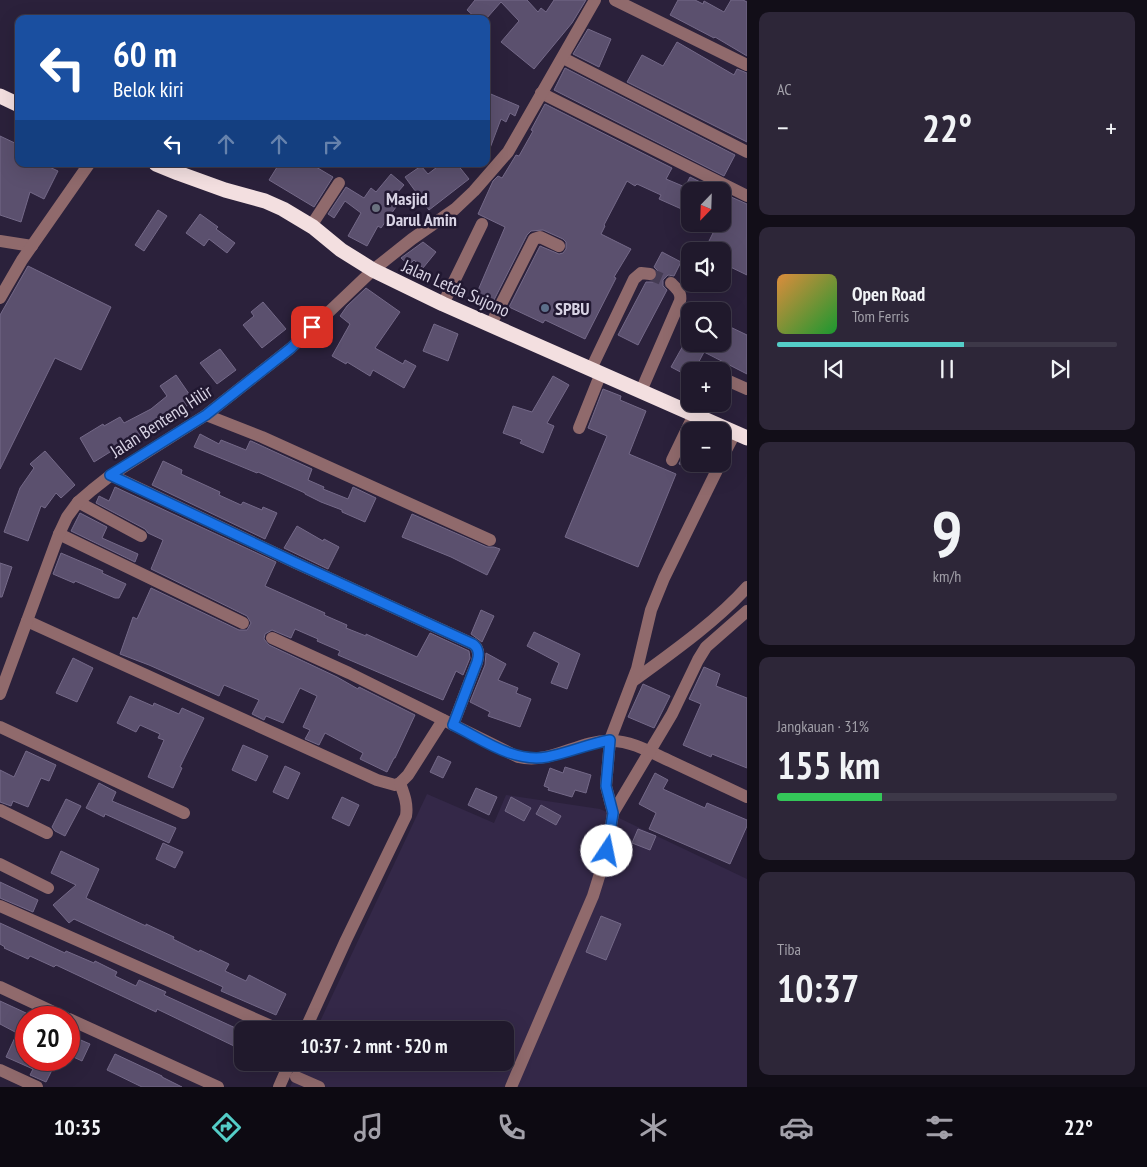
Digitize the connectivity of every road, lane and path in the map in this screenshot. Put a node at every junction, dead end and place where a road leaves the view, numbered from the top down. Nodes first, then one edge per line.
1 (595, 0) edge
2 (615, 0) edge
3 (563, 58) junction
4 (747, 65) edge
5 (540, 93) junction
6 (0, 96) edge
7 (15, 102) edge
8 (747, 152) edge
9 (87, 167) edge
10 (164, 167) edge
11 (339, 183) dead end
12 (747, 196) edge
13 (482, 224) dead end
14 (312, 227) junction
15 (0, 241) edge
16 (32, 246) junction
17 (560, 246) dead end
18 (372, 270) junction
19 (650, 274) dead end
20 (670, 283) tunnel mouth
21 (0, 298) edge
22 (443, 304) junction
23 (491, 324) junction
24 (596, 371) junction
25 (731, 382) edge
26 (747, 389) edge
27 (641, 391) junction
28 (681, 404) edge
29 (695, 412) edge
30 (702, 412) edge
31 (206, 415) junction
32 (580, 428) dead end
33 (743, 434) edge
34 (731, 448) edge
35 (672, 460) dead end
36 (716, 472) edge
37 (110, 475) junction
38 (78, 502) junction
39 (59, 534) junction
40 (141, 536) dead end
41 (490, 540) dead end
42 (747, 587) edge
43 (747, 611) edge
44 (27, 622) junction
45 (243, 623) dead end
46 (272, 638) dead end
47 (633, 681) junction
48 (0, 694) edge
49 (448, 722) junction
50 (0, 727) edge
51 (610, 740) junction
52 (650, 752) junction
53 (400, 783) junction
54 (747, 797) edge
55 (0, 810) edge
56 (184, 813) dead end
57 (613, 813) junction
58 (47, 834) dead end
59 (0, 864) edge
60 (48, 888) dead end
61 (0, 906) edge
62 (0, 987) edge
63 (41, 1006) edge
64 (260, 1021) edge
65 (309, 1021) edge
66 (80, 1024) edge
67 (0, 1070) edge
68 (286, 1071) edge
69 (296, 1077) dead end
70 (37, 1087) edge
71 (218, 1087) edge
72 (279, 1087) edge
73 (319, 1087) edge
74 (511, 1087) edge

1 - 3 street, Jalan Benteng Hilir
2 - 4 street
3 - 5 street, Jalan Benteng Hilir
3 - 8 street
5 - 12 street
5 - 18 street, Jalan Benteng Hilir
6 - 7 highway
9 - 16 street
10 - 14 highway, Jalan Letda Sujono
11 - 14 street
13 - 22 street
14 - 18 highway, Jalan Letda Sujono
15 - 16 street
16 - 21 street
17 - 23 street
18 - 22 highway, Jalan Letda Sujono
18 - 31 street, Jalan Benteng Hilir
19 - 24 street
20 - 27 street
22 - 23 highway, Jalan Letda Sujono
23 - 24 highway, Jalan Letda Sujono
24 - 27 highway, Jalan Letda Sujono
24 - 32 street
25 - 26 street
27 - 28 highway, Jalan Letda Sujono
29 - 35 street
30 - 33 highway, Jalan Letda Sujono
31 - 37 street, Jalan Benteng Hilir
31 - 41 street
33 - 34 street
36 - 47 street
37 - 38 street, Jalan Benteng Hilir
37 - 49 street
38 - 39 street, Jalan Benteng Hilir
38 - 40 street
39 - 44 street, Jalan Benteng Hilir
39 - 45 street
42 - 47 street
43 - 52 street
44 - 48 street, Jalan Benteng Hilir
44 - 53 street
46 - 49 street
47 - 51 street
49 - 51 street
49 - 53 street
50 - 56 street
51 - 52 street
51 - 57 street
52 - 54 street
52 - 57 street
53 - 65 street
55 - 58 street
57 - 74 street
59 - 60 street
61 - 64 street
62 - 63 street
66 - 71 street
67 - 70 street
68 - 72 street
69 - 73 street

